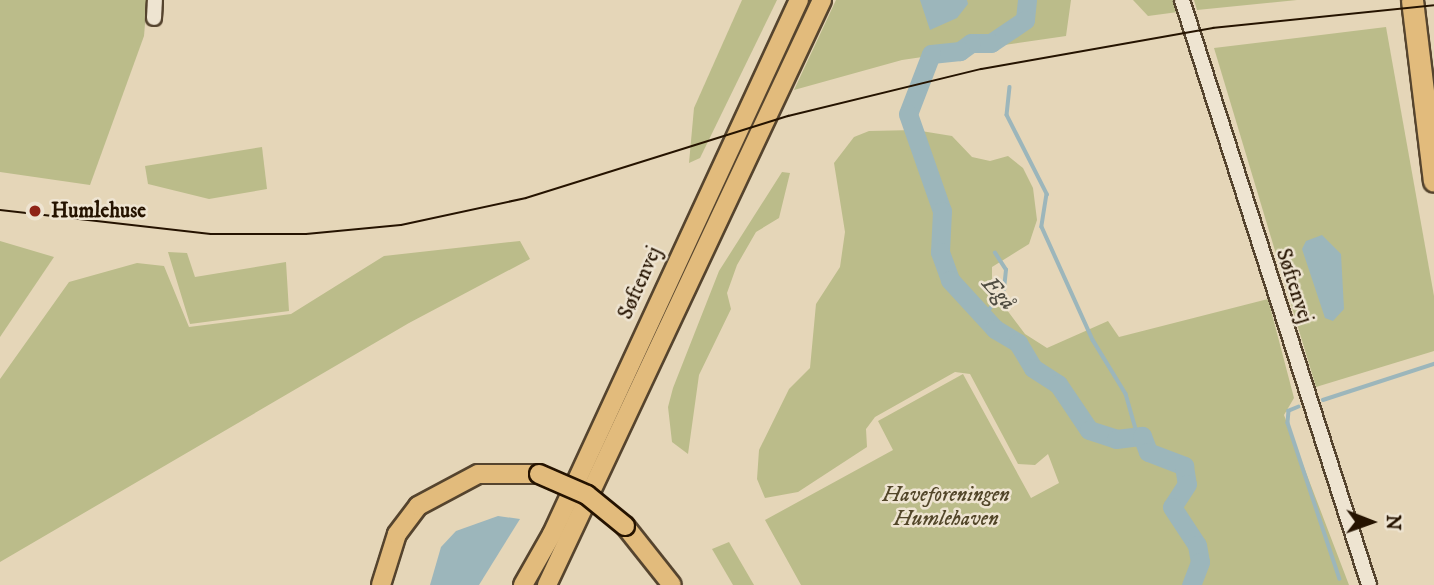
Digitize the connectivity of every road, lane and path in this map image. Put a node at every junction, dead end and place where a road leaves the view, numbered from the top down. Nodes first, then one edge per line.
1 (155, 0) edge
2 (799, 0) edge
3 (822, 0) edge
4 (1182, 0) edge
5 (1412, 0) edge
6 (154, 18) dead end
7 (1434, 181) edge
8 (381, 585) edge
9 (523, 585) edge
10 (547, 585) edge
11 (672, 585) edge
12 (1369, 585) edge

1 - 6 street
2 - 9 main road, Søftenvej
3 - 10 main road, Søftenvej
4 - 12 street, Søftenvej
5 - 7 highway
8 - 11 main road, bridge

